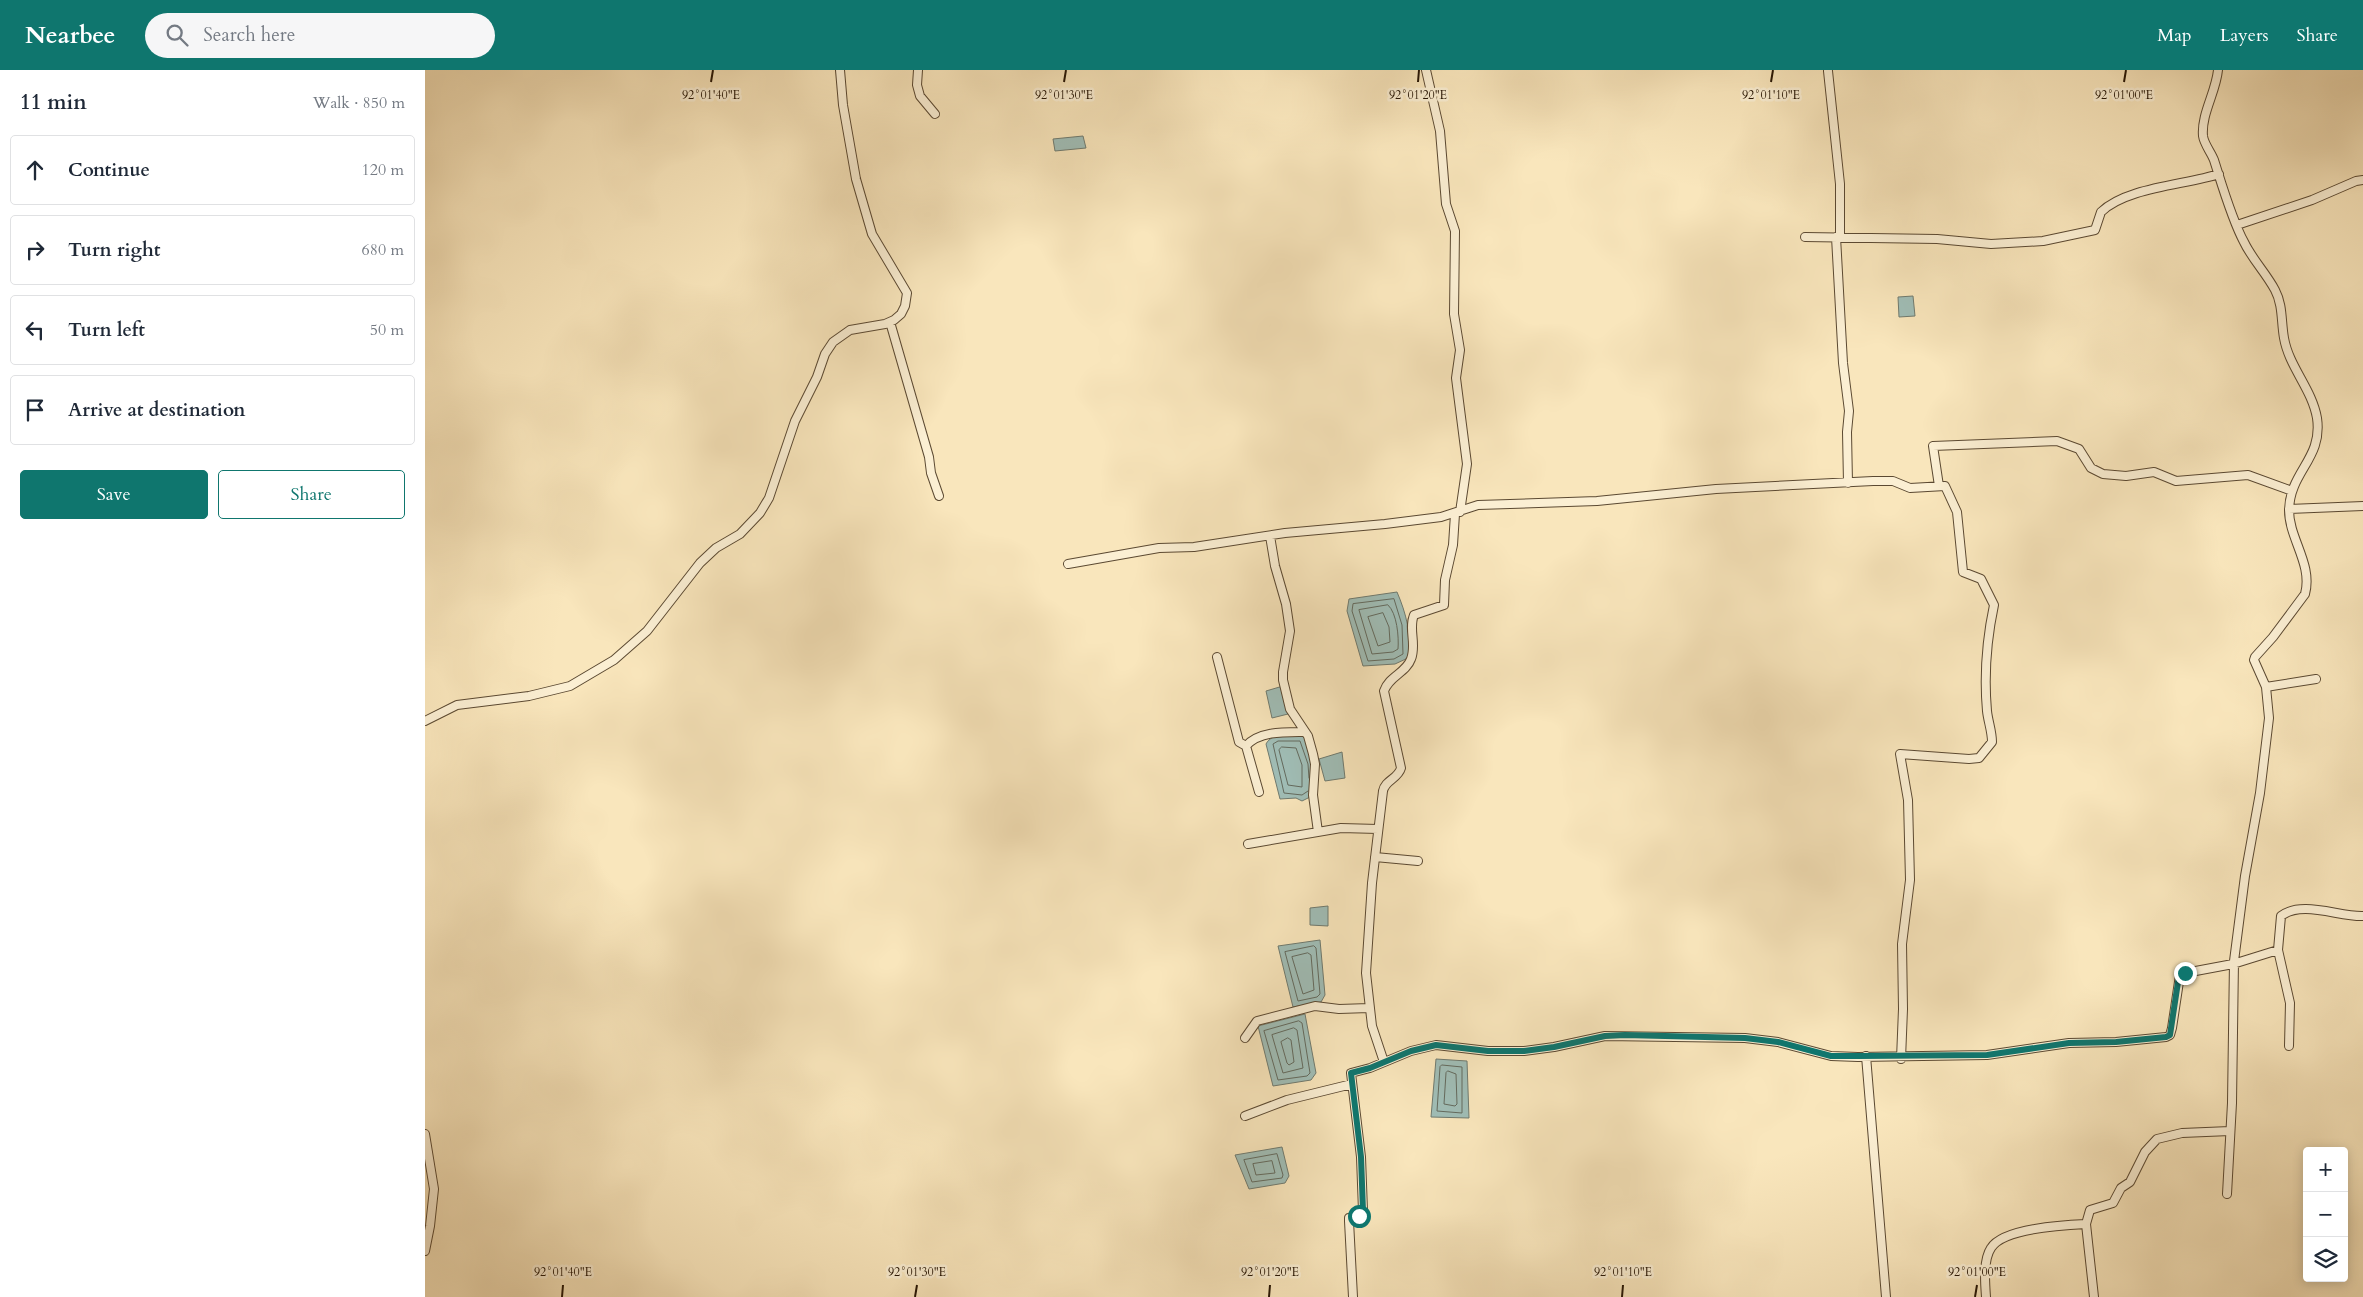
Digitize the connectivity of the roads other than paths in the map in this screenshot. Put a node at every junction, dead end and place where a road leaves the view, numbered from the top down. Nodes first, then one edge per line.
1 (840, 70) edge
2 (918, 70) edge
3 (1426, 70) edge
4 (2218, 70) edge
5 (1828, 71) dead end
6 (935, 114) dead end
7 (2219, 174) junction
8 (2363, 180) edge
9 (2237, 225) junction
10 (1805, 237) dead end
11 (1838, 237) junction
12 (890, 322) junction
13 (1848, 483) junction
14 (1939, 486) junction
15 (2292, 491) junction
16 (939, 496) dead end
17 (2363, 506) edge
18 (2289, 509) junction
19 (1458, 513) junction
20 (1269, 536) junction
21 (1067, 564) dead end
22 (1217, 657) dead end
23 (2315, 679) dead end
24 (2267, 687) junction
25 (425, 721) edge
26 (1303, 732) junction
27 (1246, 746) junction
28 (1259, 792) dead end
29 (1378, 829) junction
30 (1318, 832) junction
31 (1248, 844) dead end
32 (1375, 857) junction
33 (1418, 861) dead end
34 (2363, 916) edge
35 (2278, 950) junction
36 (2233, 964) junction
37 (1369, 1008) junction
38 (1245, 1038) dead end
39 (2289, 1046) dead end
40 (1866, 1056) junction
41 (1901, 1057) junction
42 (1384, 1062) junction
43 (1352, 1084) junction
44 (1245, 1116) dead end
45 (2230, 1131) junction
46 (425, 1134) edge
47 (2227, 1194) dead end
48 (2086, 1224) junction
49 (425, 1251) edge
50 (1353, 1297) edge
51 (1887, 1297) edge
52 (1986, 1297) edge
53 (2094, 1297) edge

1 - 12 street
2 - 6 street
3 - 19 street
4 - 7 street
5 - 11 street
7 - 9 street
7 - 11 street
8 - 9 street
9 - 15 street
10 - 11 street
11 - 13 street
12 - 16 street
12 - 25 street
13 - 14 street
13 - 19 street
14 - 15 street
14 - 41 street
15 - 18 street
17 - 18 street
18 - 24 street
19 - 20 street
19 - 29 street
20 - 21 street
20 - 26 street
22 - 27 street
23 - 24 street
24 - 36 street
26 - 27 street
26 - 30 street
27 - 28 street
29 - 30 street
29 - 32 street
30 - 31 street
32 - 33 street
32 - 37 street
34 - 35 street
35 - 36 street
35 - 39 street
36 - 41 street
36 - 45 street
37 - 38 street
37 - 42 street
40 - 41 street
40 - 42 street
40 - 51 street
42 - 43 street
43 - 44 street
43 - 50 street
45 - 47 street
45 - 48 street
46 - 49 street
48 - 52 street
48 - 53 street

